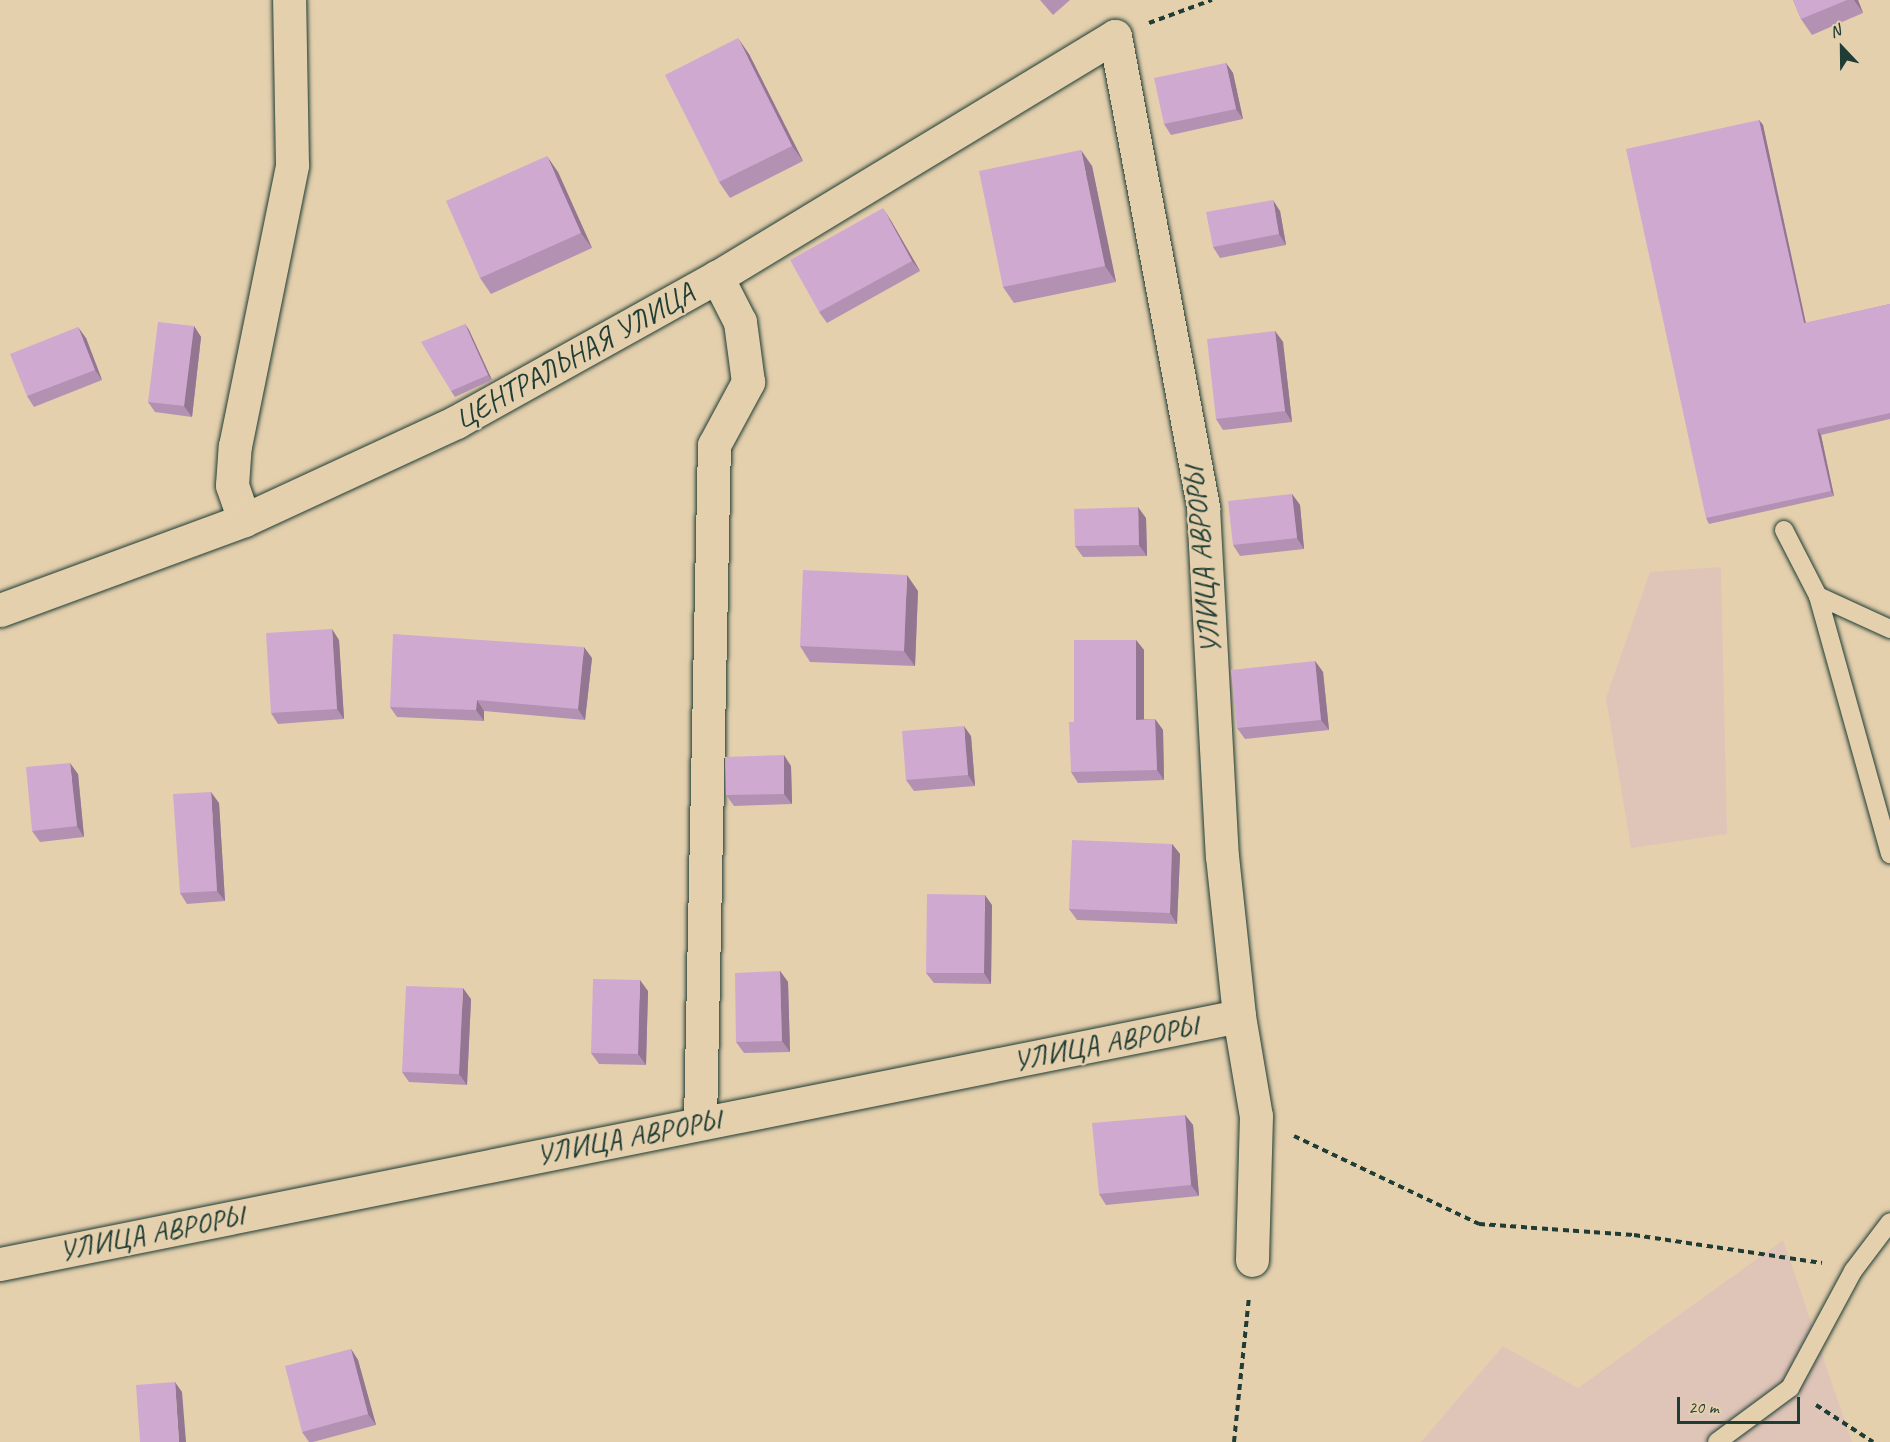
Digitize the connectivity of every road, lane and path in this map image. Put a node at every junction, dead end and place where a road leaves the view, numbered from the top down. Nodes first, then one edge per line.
1 (289, 0) edge
2 (1212, 0) edge
3 (1115, 36) junction
4 (717, 277) junction
5 (244, 520) junction
6 (1784, 530) dead end
7 (1818, 596) junction
8 (0, 610) edge
9 (1890, 629) edge
10 (1890, 854) edge
11 (1239, 1016) junction
12 (1256, 1116) junction
13 (700, 1122) junction
14 (1890, 1222) edge
15 (1252, 1260) joint
16 (0, 1264) edge
17 (1853, 1271) junction
18 (1790, 1388) junction
19 (1234, 1442) edge
20 (1717, 1442) edge
21 (1873, 1442) edge

1 - 5 street
2 - 3 path
3 - 4 street, ЦЕНТРАЛЬНАЯ УЛИЦА
3 - 11 street, УЛИЦА АВРОРЫ
4 - 5 street, ЦЕНТРАЛЬНАЯ УЛИЦА
4 - 13 street
5 - 8 street, ЦЕНТРАЛЬНАЯ УЛИЦА
6 - 7 lane
7 - 9 lane
7 - 10 lane
11 - 12 street
11 - 13 street, УЛИЦА АВРОРЫ
12 - 15 street
12 - 17 path
13 - 16 street, УЛИЦА АВРОРЫ
14 - 17 lane
15 - 19 path
17 - 18 lane
18 - 20 lane
18 - 21 path

